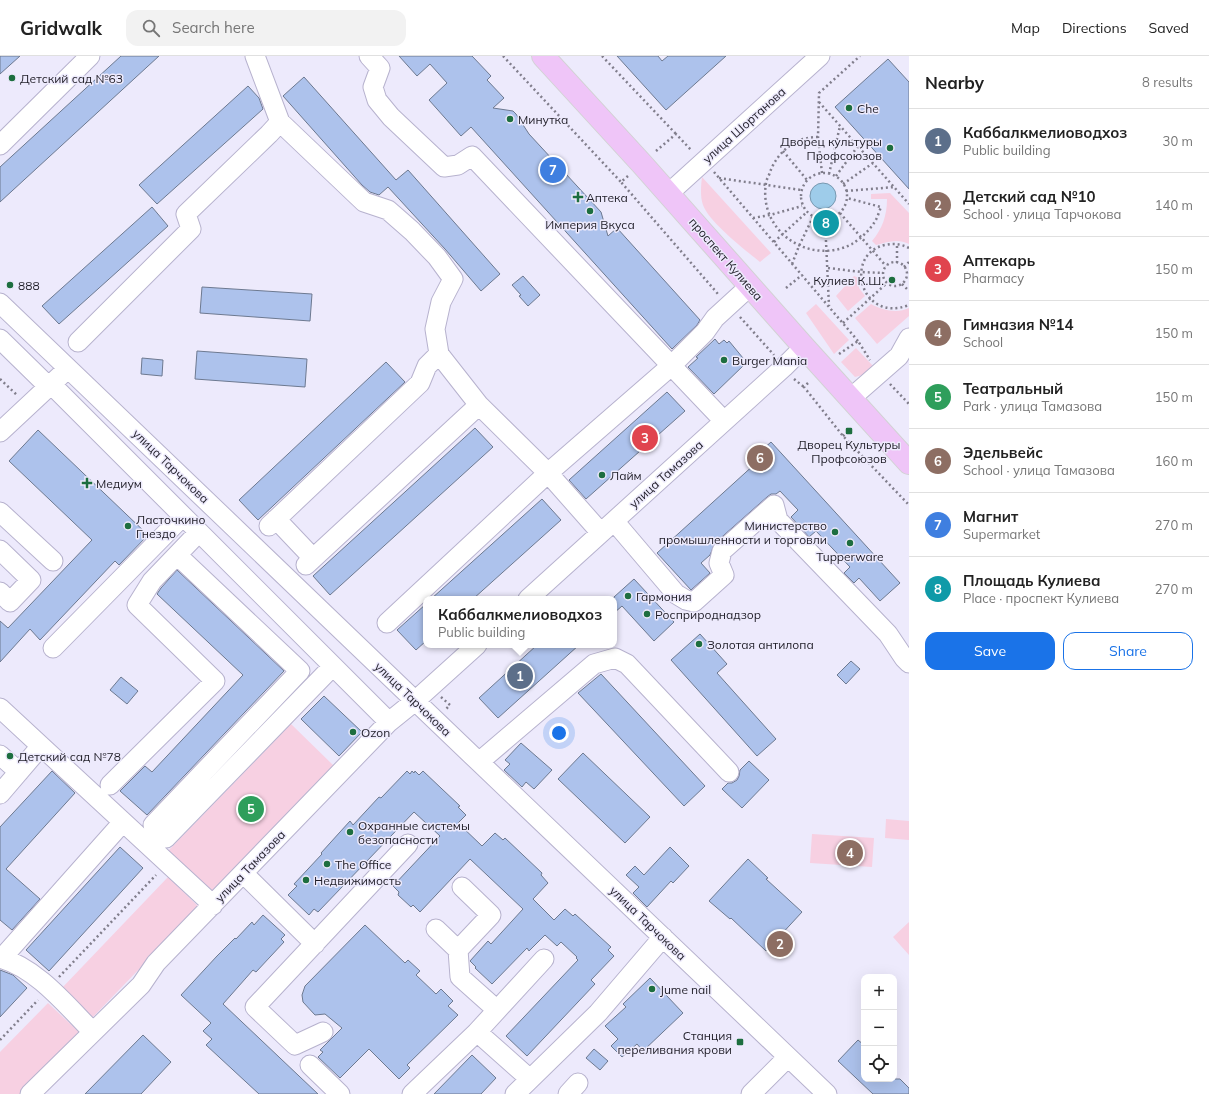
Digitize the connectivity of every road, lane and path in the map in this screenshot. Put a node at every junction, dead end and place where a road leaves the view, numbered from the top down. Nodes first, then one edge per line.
1 (90, 56) edge
2 (255, 56) edge
3 (369, 56) edge
4 (503, 56) edge
5 (543, 56) edge
6 (602, 56) edge
7 (820, 56) edge
8 (860, 56) edge
9 (819, 102) junction
10 (280, 122) junction
11 (840, 126) junction
12 (676, 134) junction
13 (818, 137) junction
14 (0, 145) edge
15 (858, 146) junction
16 (656, 151) dead end
17 (783, 151) junction
18 (696, 155) dead end
19 (873, 163) junction
20 (711, 169) dead end
21 (822, 173) junction
22 (829, 174) junction
23 (628, 176) dead end
24 (836, 176) junction
25 (719, 178) junction
26 (807, 180) junction
27 (621, 182) junction
28 (843, 184) junction
29 (766, 185) junction
30 (895, 187) junction
31 (801, 190) junction
32 (846, 191) junction
33 (668, 194) junction
34 (847, 198) junction
35 (909, 204) edge
36 (802, 206) junction
37 (807, 212) junction
38 (840, 213) junction
39 (770, 215) junction
40 (813, 217) junction
41 (753, 218) junction
42 (825, 220) junction
43 (783, 234) junction
44 (860, 239) junction
45 (774, 242) junction
46 (897, 244) junction
47 (799, 246) junction
48 (909, 248) edge
49 (827, 251) junction
50 (872, 251) junction
51 (909, 262) edge
52 (897, 263) junction
53 (792, 264) junction
54 (886, 266) junction
55 (904, 267) junction
56 (828, 268) junction
57 (861, 272) junction
58 (883, 273) junction
59 (908, 274) edge
60 (802, 275) junction
61 (887, 284) junction
62 (902, 284) junction
63 (750, 286) junction
64 (786, 288) dead end
65 (909, 291) edge
66 (721, 298) dead end
67 (870, 298) junction
68 (0, 303) edge
69 (909, 305) edge
70 (829, 306) junction
71 (736, 312) dead end
72 (843, 323) junction
73 (909, 338) edge
74 (0, 339) edge
75 (858, 341) junction
76 (78, 342) dead end
77 (804, 347) junction
78 (439, 354) junction
79 (839, 354) dead end
80 (776, 357) dead end
81 (871, 362) dead end
82 (671, 366) junction
83 (68, 368) junction
84 (0, 379) edge
85 (794, 379) dead end
86 (888, 382) dead end
87 (808, 383) dead end
88 (50, 385) junction
89 (804, 387) junction
90 (851, 398) junction
91 (909, 404) edge
92 (479, 405) junction
93 (28, 406) junction
94 (724, 421) junction
95 (849, 431) dead end
96 (0, 432) edge
97 (843, 436) junction
98 (909, 463) edge
99 (548, 473) junction
100 (909, 505) edge
101 (0, 512) edge
102 (183, 516) junction
103 (607, 527) junction
104 (199, 532) junction
105 (0, 550) edge
106 (177, 555) junction
107 (53, 561) dead end
108 (0, 592) edge
109 (531, 596) edge
110 (387, 623) dead end
111 (53, 648) dead end
112 (474, 648) edge
113 (909, 663) edge
114 (333, 666) junction
115 (438, 694) dead end
116 (415, 701) junction
117 (0, 708) edge
118 (443, 712) dead end
119 (389, 722) junction
120 (41, 746) junction
121 (0, 755) edge
122 (478, 762) junction
123 (19, 772) junction
124 (729, 772) dead end
125 (110, 785) dead end
126 (0, 794) edge
127 (122, 822) junction
128 (408, 844) dead end
129 (156, 853) junction
130 (244, 874) junction
131 (462, 887) dead end
132 (213, 905) junction
133 (436, 929) dead end
134 (663, 936) junction
135 (315, 944) junction
136 (458, 950) junction
137 (1, 958) edge
138 (544, 959) dead end
139 (49, 988) junction
140 (497, 1010) junction
141 (93, 1032) junction
142 (324, 1032) dead end
143 (477, 1032) junction
144 (0, 1040) edge
145 (788, 1057) junction
146 (310, 1065) dead end
147 (530, 1079) junction
148 (30, 1094) edge
149 (340, 1094) edge
150 (412, 1094) edge
151 (515, 1094) edge
152 (751, 1094) edge
153 (827, 1094) edge

1 - 14 street
2 - 10 street
3 - 82 street
4 - 27 path
5 - 33 main road, проспект Кулиева
6 - 12 path
7 - 33 street, улица Шортанова
8 - 9 path
9 - 11 path
9 - 13 path
10 - 76 street
10 - 78 street
11 - 15 path
11 - 22 path
12 - 16 path
12 - 18 path
13 - 17 path
13 - 21 path
15 - 19 path
15 - 24 path
17 - 26 path
17 - 29 path
19 - 28 path
19 - 30 path
20 - 25 path
21 - 22 path
21 - 26 path
22 - 24 path
23 - 27 path
24 - 28 path
25 - 29 path
25 - 41 path
26 - 31 path
27 - 66 path
28 - 32 path
29 - 31 path
29 - 39 path
30 - 32 path
30 - 35 path
31 - 36 path
32 - 34 path
33 - 63 main road, проспект Кулиева
34 - 38 path
34 - 44 path
36 - 37 path
36 - 39 path
37 - 40 path
37 - 43 path
38 - 42 path
38 - 44 path
39 - 41 path
39 - 43 path
40 - 42 path
40 - 47 path
41 - 45 path
42 - 49 path
43 - 45 path
43 - 47 path
44 - 49 path
44 - 50 path
45 - 53 path
46 - 48 path
46 - 50 path
46 - 52 path
47 - 49 path
47 - 53 path
49 - 56 path
50 - 54 path
50 - 57 path
51 - 55 path
52 - 54 path
52 - 55 path
53 - 60 path
54 - 58 path
55 - 59 path
56 - 57 path
56 - 70 path
57 - 58 path
57 - 67 path
58 - 61 path
59 - 62 path
60 - 64 path
60 - 70 path
61 - 62 path
61 - 67 path
62 - 65 path
63 - 77 main road, проспект Кулиева
63 - 82 street
67 - 69 path
67 - 72 path
68 - 83 street, улица Тарчокова
70 - 72 path
71 - 80 path
72 - 75 path
73 - 90 street
74 - 88 street
75 - 79 path
75 - 81 path
77 - 90 main road, проспект Кулиева
77 - 94 street, улица Тамазова
78 - 92 street
78 - 92 street
82 - 94 street
82 - 99 street
83 - 88 street
83 - 116 street, улица Тарчокова
84 - 93 path
85 - 89 path
86 - 91 path
87 - 89 path
88 - 93 street
88 - 102 street
89 - 97 path
90 - 98 main road, проспект Кулиева
92 - 99 street
93 - 96 street
94 - 103 street, улица Тамазова
95 - 97 path
97 - 100 path
99 - 103 street
99 - 110 street
101 - 107 street
102 - 104 street
102 - 111 street
103 - 109 street, улица Тамазова
103 - 113 street
104 - 106 street
104 - 114 street
105 - 108 street
106 - 114 street
106 - 125 street
112 - 116 street, улица Тамазова
114 - 119 street
115 - 118 path
116 - 119 street, улица Тамазова
116 - 122 street, улица Тарчокова
117 - 120 street
119 - 130 street, улица Тамазова
120 - 123 street
120 - 127 street
121 - 123 street
122 - 124 street
122 - 134 street, улица Тарчокова
123 - 126 street
127 - 129 street
127 - 137 street
128 - 135 street
129 - 132 street
129 - 139 path
130 - 132 street, улица Тамазова
130 - 135 street
131 - 136 street
132 - 141 street, улица Тамазова
133 - 136 street
134 - 145 street, улица Тарчокова
134 - 147 street
135 - 142 street
136 - 140 street
137 - 139 street
138 - 140 street
139 - 141 street
139 - 144 path
140 - 143 street
141 - 148 street, улица Тамазова
143 - 147 street
143 - 150 street
145 - 152 street
145 - 153 street, улица Тарчокова
146 - 149 street
147 - 151 street

